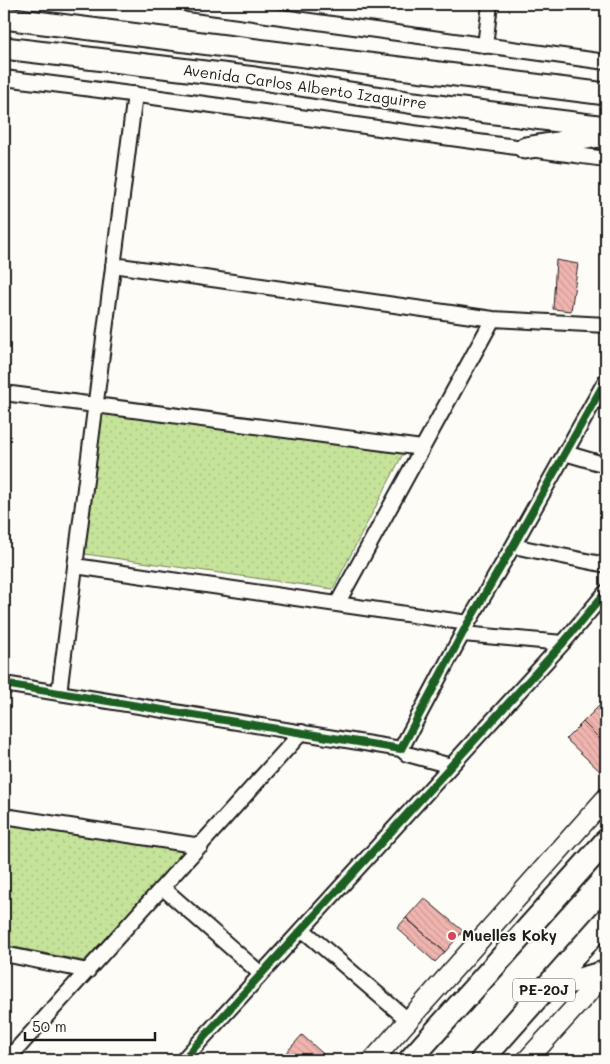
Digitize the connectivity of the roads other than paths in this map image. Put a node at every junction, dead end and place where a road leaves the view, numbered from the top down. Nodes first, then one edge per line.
1 (188, 4) edge
2 (490, 4) edge
3 (4, 7) edge
4 (4, 18) edge
5 (45, 23) junction
6 (485, 46) junction
7 (4, 48) edge
8 (259, 52) junction
9 (606, 62) edge
10 (4, 78) edge
11 (255, 78) junction
12 (606, 81) edge
13 (576, 90) junction
14 (135, 94) junction
15 (606, 94) edge
16 (606, 127) edge
17 (606, 135) edge
18 (525, 148) junction
19 (606, 159) edge
20 (113, 265) junction
21 (493, 319) junction
22 (606, 325) edge
23 (606, 380) edge
24 (4, 393) edge
25 (96, 405) junction
26 (422, 448) junction
27 (565, 452) junction
28 (606, 465) edge
29 (513, 546) junction
30 (75, 566) junction
31 (606, 566) edge
32 (606, 592) edge
33 (337, 604) junction
34 (465, 628) junction
35 (563, 643) junction
36 (4, 684) edge
37 (60, 693) junction
38 (302, 732) junction
39 (401, 749) junction
40 (451, 766) junction
41 (606, 798) edge
42 (4, 816) edge
43 (606, 841) edge
44 (201, 846) junction
45 (163, 888) junction
46 (606, 920) edge
47 (303, 930) junction
48 (4, 954) edge
49 (88, 971) junction
50 (606, 973) edge
51 (260, 974) junction
52 (545, 989) junction
53 (409, 1021) junction
54 (510, 1028) junction
55 (7, 1060) edge
56 (183, 1060) edge
57 (374, 1060) edge
58 (410, 1060) edge
59 (482, 1060) edge
60 (499, 1060) edge
61 (527, 1060) edge

1 - 6 street
2 - 6 street
3 - 5 main road
4 - 5 main road, Avenida Carlos Alberto Izaguirre
5 - 8 main road, Avenida Carlos Alberto Izaguirre
6 - 9 street
7 - 11 main road, Avenida Carlos Alberto Izaguirre
8 - 11 main road
8 - 13 main road, Avenida Carlos Alberto Izaguirre
10 - 14 street
11 - 16 main road, Avenida Carlos Alberto Izaguirre
12 - 13 main road
13 - 15 main road, Avenida Carlos Alberto Izaguirre
14 - 18 street
14 - 20 street
17 - 18 main road
18 - 19 street
20 - 21 street
20 - 25 street
21 - 22 street
21 - 26 street
23 - 27 street
24 - 25 street
25 - 26 street
25 - 30 street
26 - 33 street
27 - 28 street
27 - 29 street
29 - 31 street
29 - 34 street
30 - 33 street
30 - 37 street
32 - 35 street
33 - 34 street
34 - 35 street
34 - 39 street
35 - 40 street
36 - 37 street
37 - 38 street
38 - 39 street
38 - 44 street
39 - 40 street
40 - 47 street
41 - 53 main road
42 - 44 street
43 - 58 highway, PE-20J
44 - 45 street
45 - 49 street
45 - 51 street
46 - 52 highway, PE-20J
47 - 51 street
47 - 53 street
48 - 49 street
49 - 55 street
50 - 52 highway
50 - 61 main road
51 - 56 street
52 - 54 highway, PE-20J
53 - 57 main road
54 - 59 highway, PE-20J
54 - 60 highway

